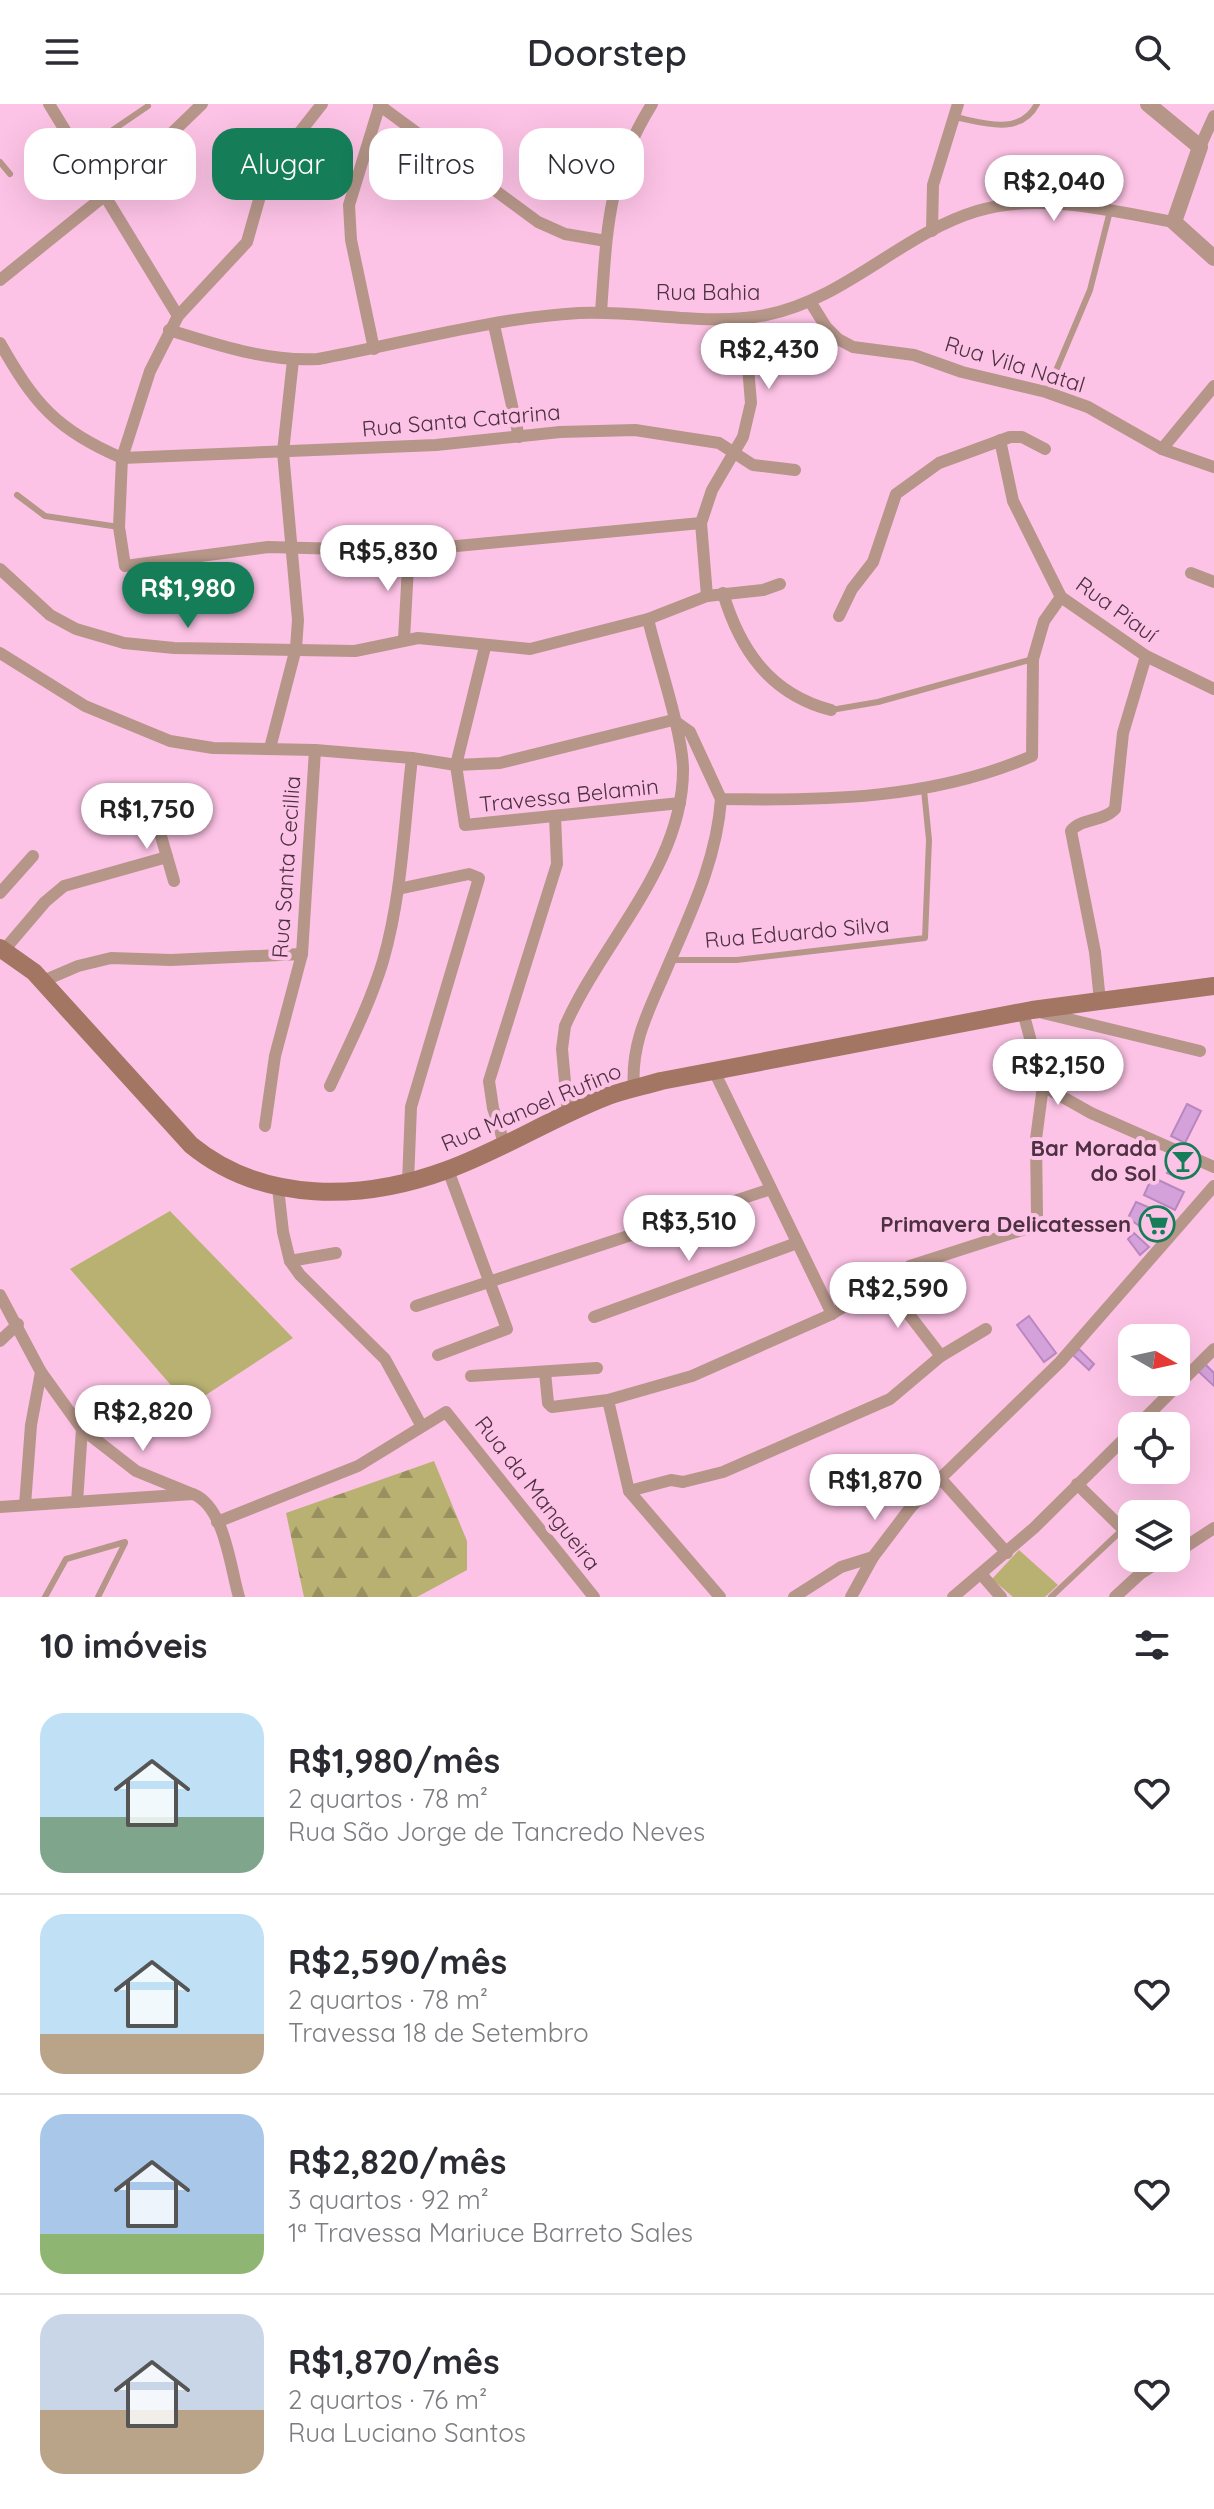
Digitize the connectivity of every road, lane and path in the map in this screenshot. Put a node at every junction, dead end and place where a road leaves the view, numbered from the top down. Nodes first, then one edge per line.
1 (49, 104) edge
2 (202, 104) edge
3 (322, 104) edge
4 (380, 104) edge
5 (652, 104) edge
6 (1037, 104) edge
7 (1148, 104) edge
8 (148, 106) dead end
9 (956, 111) edge
10 (1214, 116) edge
11 (64, 128) edge
12 (116, 128) edge
13 (177, 128) edge
14 (1200, 147) junction
15 (0, 162) edge
16 (10, 174) dead end
17 (95, 200) edge
18 (107, 200) edge
19 (1110, 211) junction
20 (1174, 222) junction
21 (932, 231) junction
22 (606, 241) junction
23 (1214, 258) edge
24 (0, 280) edge
25 (811, 303) junction
26 (601, 312) junction
27 (178, 316) junction
28 (744, 318) junction
29 (494, 325) junction
30 (169, 330) junction
31 (0, 343) edge
32 (374, 349) junction
33 (293, 360) junction
34 (1214, 386) edge
35 (1046, 392) junction
36 (519, 437) junction
37 (1000, 440) junction
38 (1045, 449) dead end
39 (1162, 449) junction
40 (283, 452) junction
41 (735, 455) junction
42 (122, 458) junction
43 (1214, 467) edge
44 (795, 470) dead end
45 (17, 495) dead end
46 (701, 523) junction
47 (119, 527) junction
48 (288, 547) junction
49 (409, 549) junction
50 (0, 569) edge
51 (1191, 573) dead end
52 (1214, 582) edge
53 (780, 584) dead end
54 (723, 593) junction
55 (707, 596) junction
56 (1061, 597) junction
57 (839, 616) dead end
58 (648, 619) junction
59 (404, 639) junction
60 (485, 647) junction
61 (296, 648) junction
62 (0, 653) edge
63 (1146, 656) junction
64 (1033, 659) junction
65 (1214, 689) edge
66 (831, 710) joint
67 (673, 720) junction
68 (270, 748) junction
69 (315, 750) junction
70 (412, 758) junction
71 (456, 765) junction
72 (924, 790) junction
73 (721, 799) junction
74 (680, 803) junction
75 (154, 812) dead end
76 (555, 816) junction
77 (33, 856) dead end
78 (167, 857) junction
79 (174, 881) dead end
80 (398, 889) junction
81 (0, 893) edge
82 (2, 949) edge
83 (302, 954) junction
84 (671, 960) junction
85 (43, 981) junction
86 (1214, 986) edge
87 (1100, 1001) junction
88 (1028, 1011) junction
89 (1200, 1051) dead end
90 (714, 1071) junction
91 (330, 1086) dead end
92 (1043, 1086) junction
93 (634, 1089) junction
94 (568, 1115) junction
95 (265, 1126) dead end
96 (504, 1143) junction
97 (1214, 1167) edge
98 (448, 1170) junction
99 (408, 1182) junction
100 (1214, 1186) edge
101 (278, 1188) junction
102 (771, 1189) junction
103 (797, 1243) junction
104 (336, 1253) dead end
105 (290, 1261) junction
106 (490, 1282) junction
107 (884, 1282) junction
108 (0, 1295) edge
109 (416, 1306) dead end
110 (832, 1314) junction
111 (594, 1317) dead end
112 (18, 1324) junction
113 (986, 1329) dead end
114 (0, 1341) edge
115 (1214, 1349) edge
116 (438, 1355) dead end
117 (941, 1356) junction
118 (597, 1368) dead end
119 (41, 1372) junction
120 (545, 1372) junction
121 (471, 1376) dead end
122 (608, 1400) junction
123 (1151, 1412) edge
124 (421, 1425) junction
125 (82, 1429) junction
126 (1118, 1444) edge
127 (941, 1479) junction
128 (1077, 1484) junction
129 (629, 1491) junction
130 (193, 1494) junction
131 (77, 1502) junction
132 (25, 1505) junction
133 (0, 1507) edge
134 (217, 1522) junction
135 (1118, 1523) edge
136 (1214, 1528) edge
137 (1118, 1541) edge
138 (1190, 1544) edge
139 (1007, 1553) junction
140 (873, 1557) junction
141 (1143, 1572) edge
142 (981, 1574) junction
143 (45, 1597) edge
144 (98, 1597) edge
145 (239, 1597) edge
146 (594, 1597) edge
147 (720, 1597) edge
148 (794, 1597) edge
149 (851, 1597) edge
150 (953, 1597) edge
151 (1001, 1597) edge
152 (1051, 1597) edge
153 (1115, 1597) edge

1 - 11 street
2 - 13 street
3 - 27 street
4 - 22 street
4 - 32 street
5 - 22 street
6 - 9 lane
7 - 14 street
8 - 12 lane
9 - 21 street
10 - 14 street
14 - 20 street
15 - 16 lane
17 - 24 street
18 - 27 street
19 - 20 street, Rua Bahia
19 - 21 street, Rua Bahia
19 - 35 lane
20 - 23 street
21 - 25 street, Rua Bahia
22 - 26 street
25 - 28 street, Rua Bahia
25 - 35 street, Rua Vila Natal
26 - 28 street, Rua Bahia
26 - 29 street, Rua Bahia
27 - 30 street
28 - 41 street
29 - 32 street, Rua Bahia
29 - 36 street
30 - 33 street, Rua Bahia
30 - 42 street
31 - 42 street
32 - 33 street, Rua Bahia
33 - 40 street
34 - 39 street
35 - 39 street, Rua Vila Natal
36 - 40 street, Rua Santa Catarina
36 - 41 street, Rua Santa Catarina
37 - 38 street
37 - 56 street, Rua Piauí
37 - 57 street
39 - 43 street, Rua Vila Natal
40 - 42 street, Rua Santa Catarina
40 - 48 street
41 - 44 street, Rua Santa Catarina
41 - 46 street
42 - 47 street
45 - 47 lane
46 - 49 street
46 - 55 street
47 - 48 street
48 - 49 street
48 - 61 street
49 - 59 street
50 - 61 street
51 - 52 street
53 - 54 street
54 - 55 street
54 - 66 street
55 - 58 street
56 - 63 street, Rua Piauí
56 - 64 street
58 - 60 street
58 - 67 street
59 - 60 street
59 - 61 street
60 - 71 street
61 - 68 street
62 - 68 street
63 - 65 street, Rua Piauí
63 - 87 street
64 - 66 lane
64 - 72 street
67 - 71 street
67 - 73 street
67 - 74 street
68 - 69 street
69 - 70 street
69 - 83 street, Rua Santa Cecillia
70 - 71 street
70 - 80 street
71 - 76 street, Travessa Belamin
72 - 73 street
72 - 84 lane, Rua Eduardo Silva
73 - 84 street
74 - 76 street, Travessa Belamin
74 - 94 street
75 - 78 street
76 - 96 street
77 - 81 street
78 - 79 street
78 - 82 street
80 - 91 street
80 - 99 street
82 - 85 main road, Rua Manoel Rufino
83 - 85 street
83 - 95 street, Rua Santa Cecillia
84 - 93 street
85 - 101 main road, Rua Manoel Rufino
86 - 87 main road, Rua Manoel Rufino
87 - 88 main road, Rua Manoel Rufino
88 - 89 street
88 - 90 main road, Rua Manoel Rufino
88 - 92 street
90 - 93 main road, Rua Manoel Rufino
90 - 102 street
92 - 97 street
92 - 107 street
93 - 94 main road, Rua Manoel Rufino
94 - 96 main road, Rua Manoel Rufino
96 - 98 main road, Rua Manoel Rufino
98 - 99 main road, Rua Manoel Rufino
98 - 106 street
99 - 101 main road, Rua Manoel Rufino
100 - 127 street
101 - 105 street
102 - 103 street
102 - 106 street
103 - 110 street
103 - 111 street
104 - 105 street
105 - 124 street
106 - 109 street
106 - 116 street
107 - 110 street
107 - 117 street
108 - 112 street
110 - 122 street
112 - 114 street
112 - 119 street
113 - 117 street
115 - 123 street
117 - 129 street
118 - 120 street
119 - 125 street
119 - 132 street
120 - 121 street
120 - 122 street
122 - 129 street
124 - 134 street
124 - 146 street, Rua da Mangueira
125 - 130 street
125 - 131 street
126 - 128 street
127 - 139 street
127 - 140 street
128 - 135 street
128 - 139 street
129 - 147 street
130 - 131 street
130 - 134 street
131 - 132 street
132 - 133 street
134 - 145 street
136 - 138 street
137 - 152 lane
139 - 142 street
140 - 148 street
140 - 149 street
141 - 153 street
142 - 150 street
142 - 151 street
143 - 144 lane

